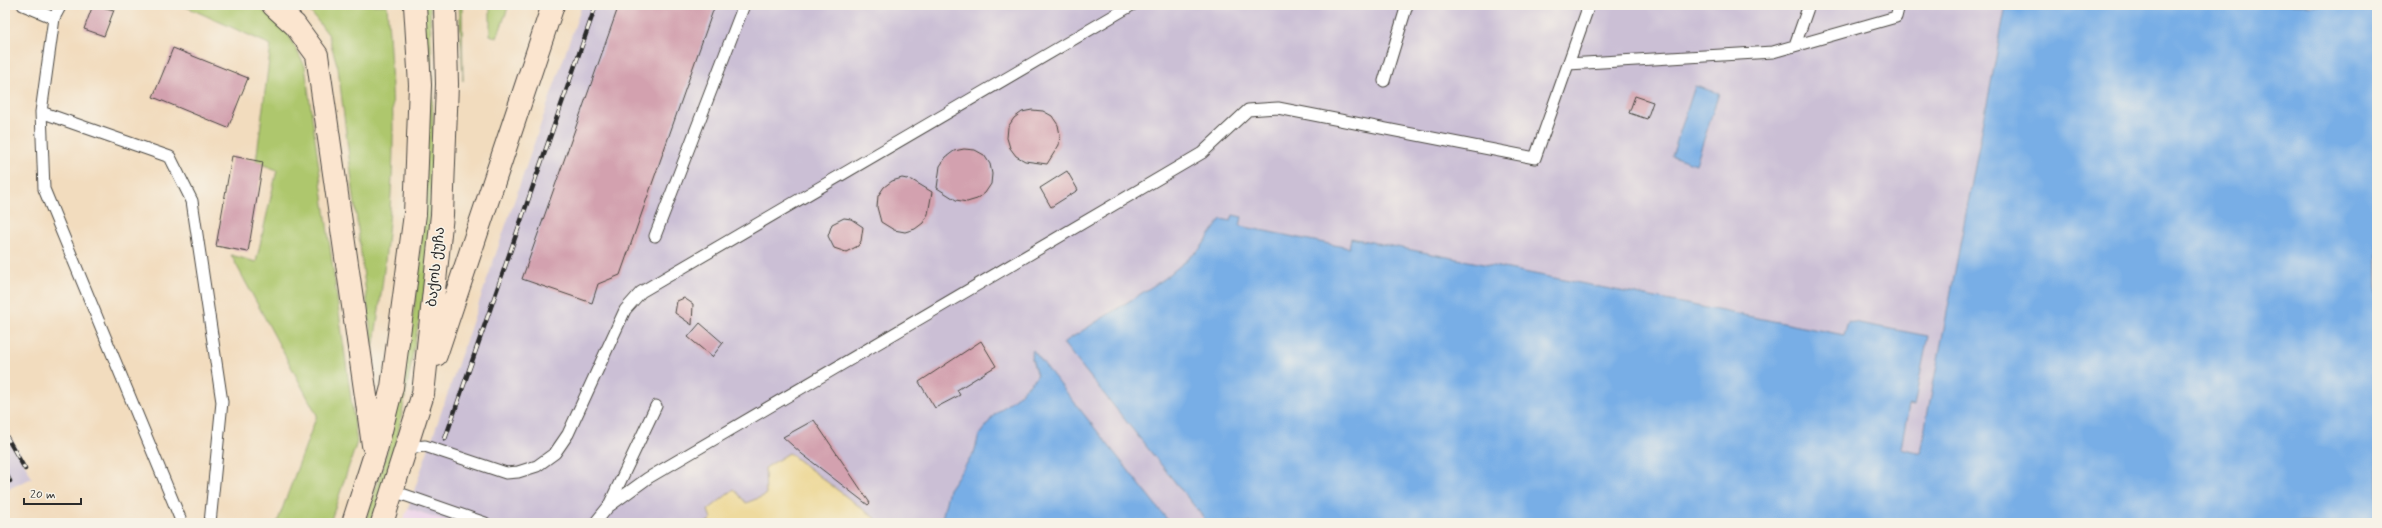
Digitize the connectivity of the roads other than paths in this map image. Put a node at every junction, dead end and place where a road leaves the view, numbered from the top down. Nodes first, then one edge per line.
1 (23, 5) edge
2 (61, 5) edge
3 (274, 5) edge
4 (415, 5) edge
5 (444, 5) edge
6 (552, 5) edge
7 (744, 5) edge
8 (1132, 5) edge
9 (1407, 5) edge
10 (1589, 5) edge
11 (1809, 5) edge
12 (1899, 5) edge
13 (54, 18) junction
14 (1795, 45) junction
15 (1568, 64) junction
16 (1384, 81) dead end
17 (41, 112) junction
18 (655, 236) dead end
19 (423, 394) junction
20 (656, 406) dead end
21 (406, 448) junction
22 (375, 454) junction
23 (393, 491) junction
24 (608, 507) junction
25 (182, 523) edge
26 (210, 523) edge
27 (353, 523) edge
28 (382, 523) edge
29 (485, 523) edge
30 (595, 523) edge

1 - 13 lane
2 - 13 lane
3 - 22 main road
4 - 22 main road, ბაქოს ქუჩა
5 - 19 main road, ბაქოს ქუჩა
6 - 19 main road
7 - 18 lane
8 - 21 lane
9 - 16 lane
10 - 15 lane
11 - 14 lane
12 - 14 lane
13 - 17 lane
14 - 15 lane
15 - 24 lane
17 - 25 lane
17 - 26 lane
19 - 21 main road, ბაქოს ქუჩა
20 - 24 lane
21 - 23 main road, ბაქოს ქუჩა
22 - 27 main road, ბაქოს ქუჩა
23 - 28 main road, ბაქოს ქუჩა
23 - 29 lane
24 - 30 lane

